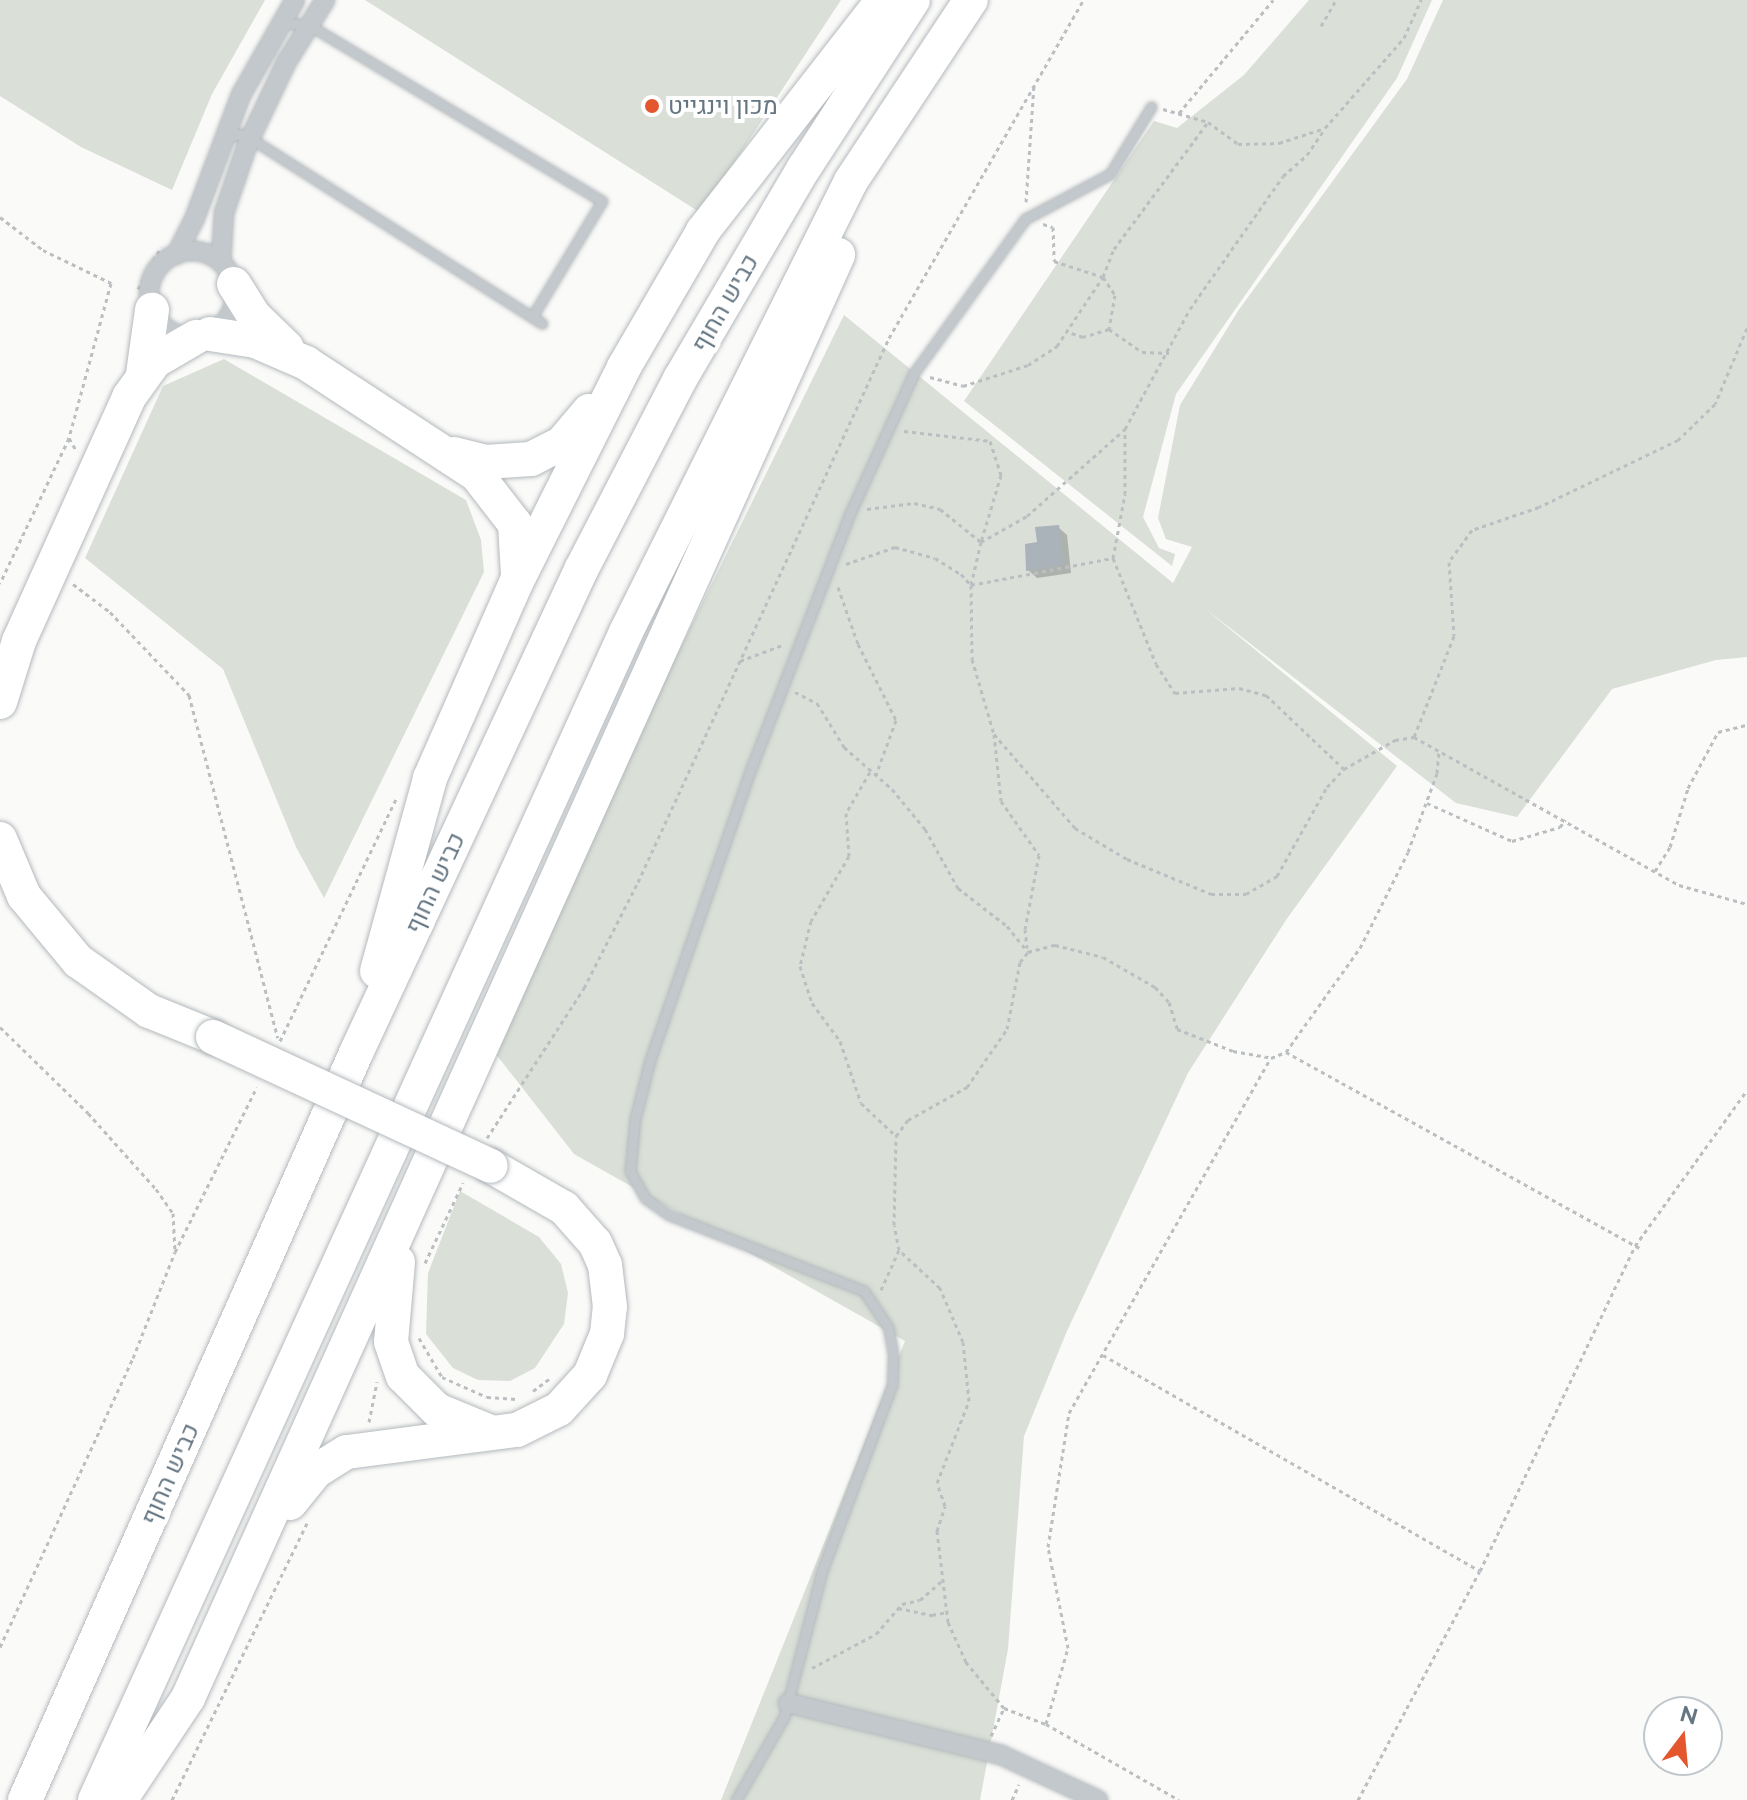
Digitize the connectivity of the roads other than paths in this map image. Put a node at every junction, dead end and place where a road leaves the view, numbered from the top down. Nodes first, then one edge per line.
1 (295, 0) edge
2 (325, 0) edge
3 (883, 0) edge
4 (913, 0) edge
5 (972, 0) edge
6 (280, 24) junction
7 (309, 25) junction
8 (1151, 107) road end
9 (250, 138) junction
10 (221, 140) junction
11 (176, 255) junction
12 (227, 273) junction
13 (152, 310) junction
14 (532, 317) junction
15 (542, 323) dead end
16 (203, 335) junction
17 (306, 363) junction
18 (624, 367) junction
19 (143, 374) junction
20 (442, 449) junction
21 (517, 581) junction
22 (0, 702) edge
23 (0, 839) edge
24 (356, 1053) junction
25 (405, 1219) junction
26 (498, 1434) junction
27 (254, 1556) junction
28 (788, 1703) junction
29 (25, 1800) edge
30 (95, 1800) edge
31 (120, 1800) edge
32 (736, 1800) edge
33 (1098, 1800) edge

1 - 6 street
2 - 7 street
3 - 18 highway
4 - 24 highway, כביש החוף
5 - 25 highway
5 - 30 highway
6 - 7 lane
6 - 10 street
7 - 9 street
7 - 14 lane
8 - 28 lane
9 - 10 lane
9 - 12 street
9 - 14 lane
10 - 11 street
11 - 12 street
11 - 13 street
12 - 16 street
12 - 17 highway
13 - 16 street
13 - 19 highway
14 - 15 lane
16 - 17 highway
16 - 19 highway
17 - 20 highway
18 - 20 highway
18 - 21 highway
19 - 22 highway
20 - 21 highway
21 - 24 highway
23 - 26 highway, bridge
24 - 29 highway, כביש החוף
25 - 26 highway
25 - 27 highway
26 - 27 highway
27 - 31 highway
28 - 32 lane
28 - 33 street

